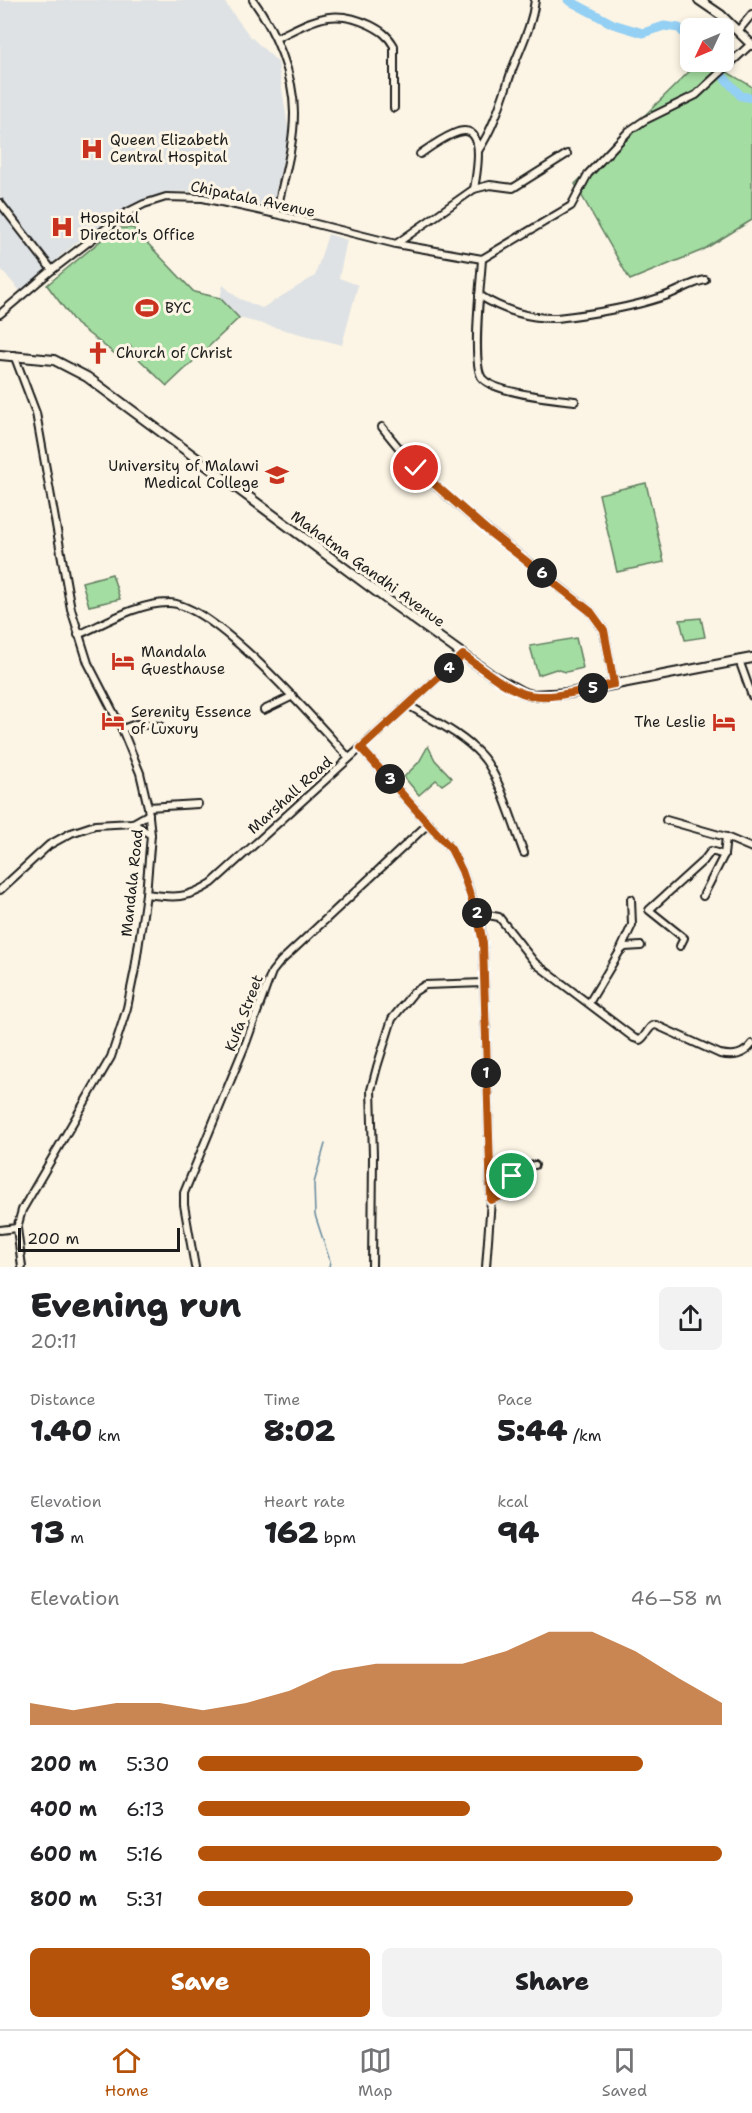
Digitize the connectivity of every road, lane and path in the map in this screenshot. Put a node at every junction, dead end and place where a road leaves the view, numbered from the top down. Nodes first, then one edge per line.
1 (253, 0) edge
2 (699, 0) edge
3 (535, 3) edge
4 (752, 14) edge
5 (738, 31) junction
6 (276, 38) junction
7 (751, 45) edge
8 (394, 108) dead end
9 (478, 151) junction
10 (420, 154) dead end
11 (567, 154) dead end
12 (474, 189) junction
13 (0, 203) edge
14 (276, 214) junction
15 (396, 243) junction
16 (482, 259) junction
17 (52, 270) junction
18 (705, 280) dead end
19 (479, 295) junction
20 (0, 314) edge
21 (0, 355) edge
22 (14, 355) junction
23 (575, 401) dead end
24 (382, 427) dead end
25 (78, 635) junction
26 (463, 655) junction
27 (752, 658) edge
28 (739, 660) junction
29 (614, 684) junction
30 (293, 696) junction
31 (752, 696) edge
32 (408, 705) junction
33 (264, 710) dead end
34 (160, 726) dead end
35 (122, 729) junction
36 (361, 748) junction
37 (349, 758) junction
38 (198, 804) dead end
39 (149, 811) junction
40 (666, 820) dead end
41 (133, 823) junction
42 (429, 823) junction
43 (151, 835) junction
44 (726, 837) junction
45 (752, 848) edge
46 (524, 853) dead end
47 (724, 855) junction
48 (0, 890) edge
49 (146, 894) junction
50 (703, 896) dead end
51 (631, 899) dead end
52 (478, 918) junction
53 (641, 946) dead end
54 (680, 946) dead end
55 (620, 951) junction
56 (484, 983) junction
57 (589, 1003) junction
58 (752, 1044) edge
59 (535, 1165) dead end
60 (491, 1200) junction
61 (17, 1228) junction
62 (0, 1230) edge
63 (22, 1267) edge
64 (195, 1267) edge
65 (372, 1267) edge
66 (486, 1267) edge

1 - 6 street
2 - 5 main road
3 - 9 street
4 - 5 street
5 - 7 main road
6 - 8 street
6 - 14 street
7 - 16 street
9 - 10 street
9 - 12 street
11 - 12 street
12 - 15 street
13 - 17 street
14 - 15 street, Chipatala Avenue
14 - 17 street, Chipatala Avenue
15 - 16 street, Chipatala Avenue
16 - 19 street
17 - 20 street, Chipatala Avenue
18 - 19 street
19 - 23 street
21 - 22 main road, Mahatma Gandhi Avenue
22 - 25 street, Mandala Road
22 - 26 main road, Mahatma Gandhi Avenue
24 - 29 street
25 - 30 street
25 - 35 street, Mandala Road
26 - 29 main road, Mahatma Gandhi Avenue
26 - 32 street, Marshall Road
27 - 28 main road, Mahatma Gandhi Avenue
28 - 29 main road, Mahatma Gandhi Avenue
28 - 31 street
30 - 33 street
30 - 37 street
32 - 36 street, Marshall Road
32 - 46 street
34 - 35 street
35 - 39 street, Mandala Road
36 - 37 street, Marshall Road
36 - 42 street
37 - 49 street, Marshall Road
38 - 39 street
39 - 41 street
39 - 43 street, Mandala Road
40 - 44 street
41 - 43 street
41 - 48 street
42 - 52 street
42 - 64 street, Kufa Street
43 - 49 street, Mandala Road
44 - 45 street
44 - 47 street
47 - 50 street
47 - 54 street
49 - 61 street, Mandala Road
51 - 55 street
52 - 56 street
52 - 57 street
53 - 55 street
55 - 57 street
56 - 60 street
56 - 65 street
57 - 58 street
59 - 60 street
60 - 66 street
61 - 62 street
61 - 63 street

